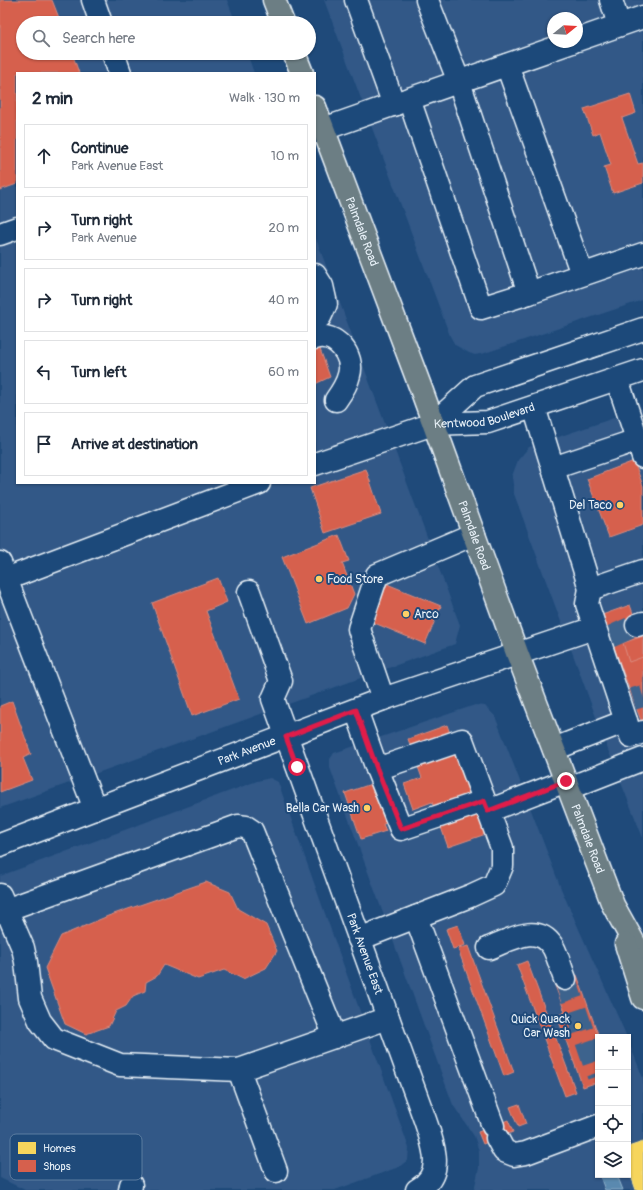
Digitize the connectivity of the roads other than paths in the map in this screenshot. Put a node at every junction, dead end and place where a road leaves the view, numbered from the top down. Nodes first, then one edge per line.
1 (93, 0) edge
2 (274, 0) edge
3 (356, 0) edge
4 (427, 0) edge
5 (611, 0) edge
6 (99, 16) edge
7 (280, 16) edge
8 (643, 17) edge
9 (619, 25) junction
10 (583, 38) edge
11 (555, 48) edge
12 (115, 60) edge
13 (297, 60) edge
14 (507, 65) junction
15 (120, 72) edge
16 (302, 72) edge
17 (459, 82) junction
18 (402, 102) junction
19 (316, 113) edge
20 (319, 131) edge
21 (16, 228) edge
22 (0, 234) edge
23 (643, 254) edge
24 (582, 274) junction
25 (316, 277) edge
26 (529, 293) junction
27 (316, 319) edge
28 (643, 328) edge
29 (316, 338) edge
30 (643, 370) edge
31 (617, 379) junction
32 (336, 400) dead end
33 (534, 407) junction
34 (433, 424) junction
35 (640, 449) edge
36 (316, 464) edge
37 (553, 468) junction
38 (257, 484) edge
39 (474, 534) junction
40 (3, 571) edge
41 (643, 571) edge
42 (590, 589) junction
43 (249, 592) dead end
44 (601, 635) junction
45 (517, 653) junction
46 (383, 699) junction
47 (356, 710) junction
48 (630, 714) edge
49 (286, 737) junction
50 (554, 749) junction
51 (643, 759) edge
52 (377, 769) junction
53 (567, 784) junction
54 (486, 806) junction
55 (95, 809) junction
56 (0, 845) edge
57 (613, 905) junction
58 (2, 906) edge
59 (416, 917) junction
60 (359, 939) junction
61 (489, 948) dead end
62 (643, 959) edge
63 (565, 979) tunnel mouth
64 (643, 998) edge
65 (388, 1018) junction
66 (334, 1037) junction
67 (239, 1070) junction
68 (595, 1127) edge
69 (276, 1171) dead end
70 (417, 1190) edge

1 - 6 street
2 - 7 highway
3 - 18 street
4 - 17 street
5 - 9 street
8 - 9 street
9 - 10 street
11 - 14 street
12 - 15 street
13 - 16 highway
14 - 17 street
14 - 24 street
17 - 18 street
17 - 26 street
18 - 20 street
18 - 26 street
19 - 20 highway, Palmdale Road
20 - 34 highway, Palmdale Road
21 - 22 street
23 - 24 street
24 - 26 street
25 - 27 street
28 - 34 street, Kentwood Boulevard
29 - 32 street
30 - 31 street, Kentwood Boulevard
31 - 33 street, Kentwood Boulevard
31 - 35 street
33 - 34 street, Kentwood Boulevard
33 - 37 street
34 - 36 street
34 - 39 highway, Palmdale Road
35 - 37 street
37 - 42 street
38 - 40 street
39 - 45 highway, Palmdale Road
39 - 46 street
40 - 55 street
41 - 42 street
42 - 44 street
43 - 49 street, Park Avenue East
44 - 45 street, Park Avenue
44 - 48 street
45 - 46 street, Park Avenue
45 - 50 highway, Palmdale Road
46 - 47 street, Park Avenue
47 - 49 street, Park Avenue
47 - 52 street
48 - 50 street
49 - 55 street, Park Avenue
49 - 60 street, Park Avenue East
50 - 53 highway, Palmdale Road
51 - 53 street
52 - 54 street
52 - 54 street
53 - 54 street
53 - 57 highway, Palmdale Road
54 - 59 street
55 - 56 street, Park Avenue
57 - 62 highway, Palmdale Road
57 - 64 highway
58 - 66 street
58 - 67 street
59 - 60 street
59 - 68 street
60 - 65 street, Park Avenue East
61 - 63 street
65 - 66 street
65 - 70 street, Park Avenue East
66 - 67 street
67 - 69 street

